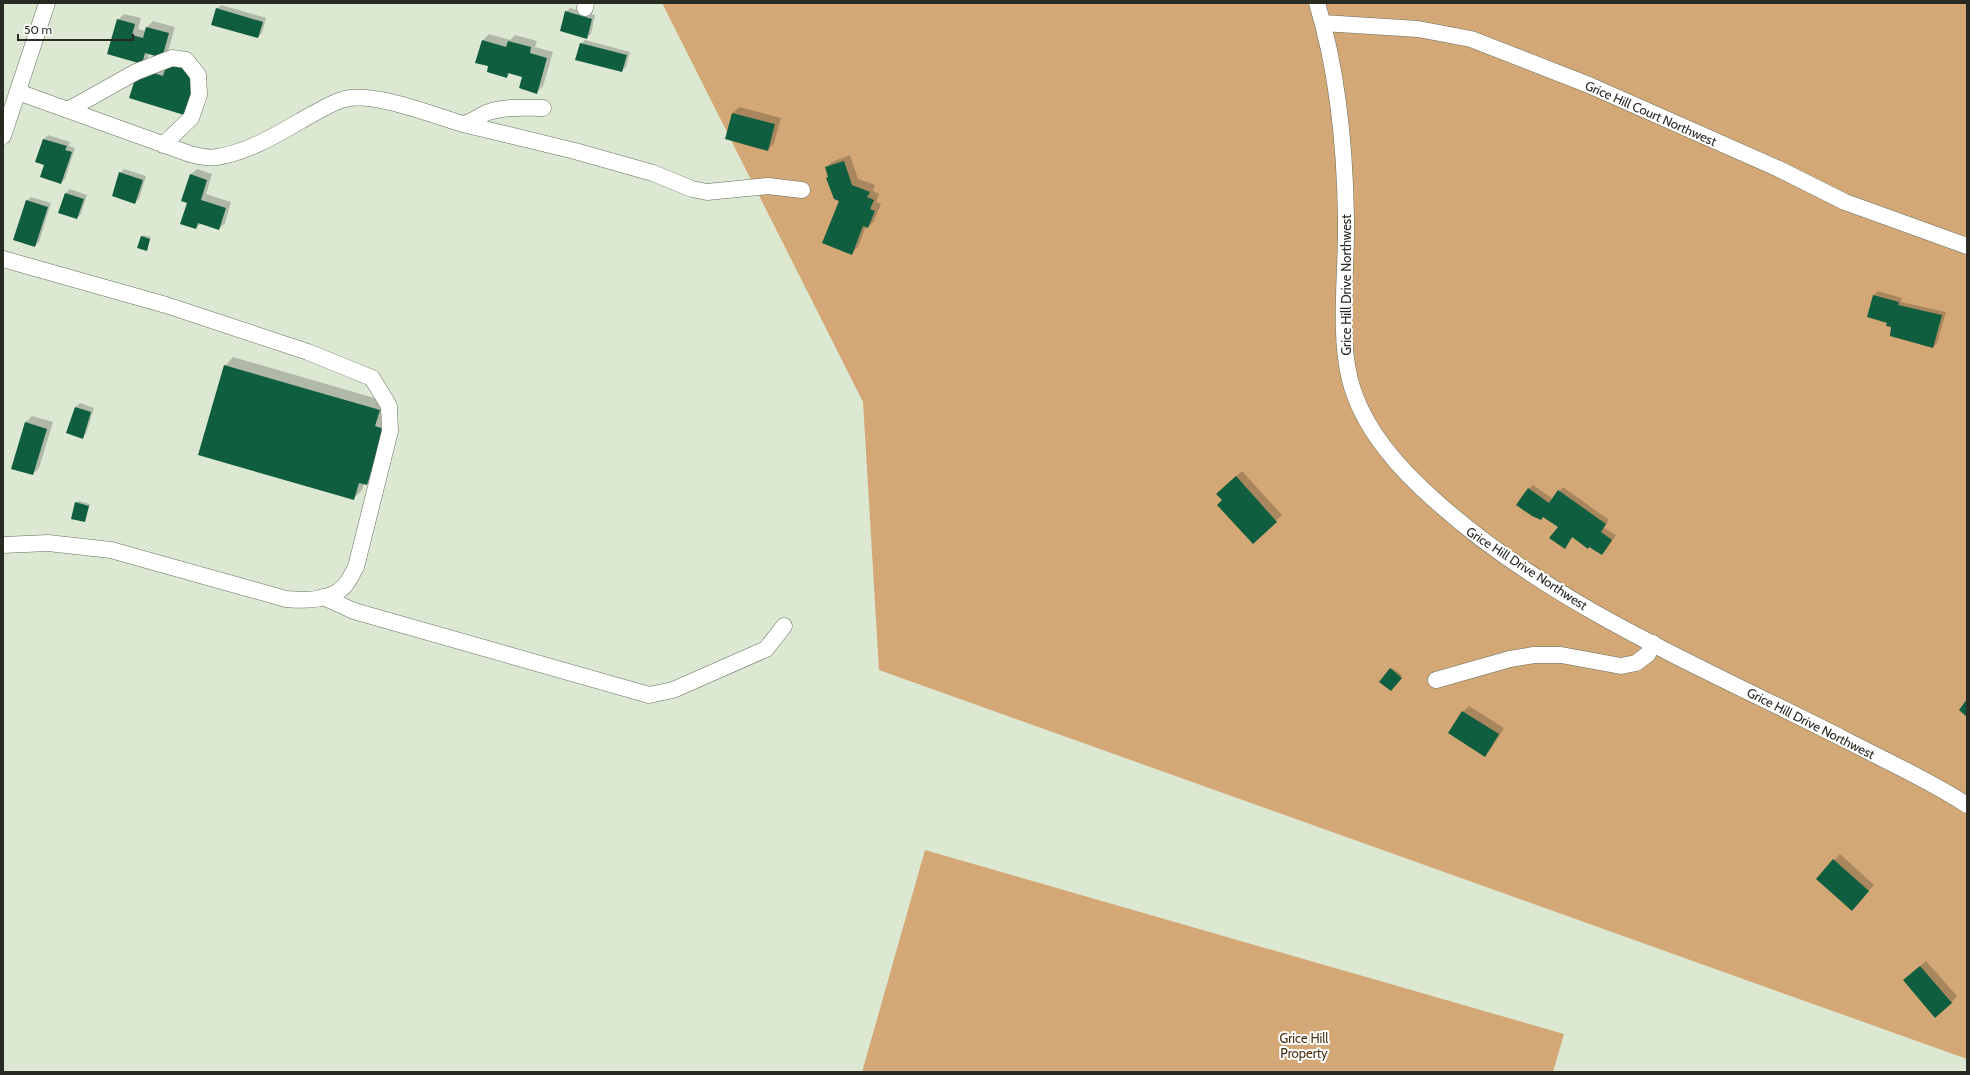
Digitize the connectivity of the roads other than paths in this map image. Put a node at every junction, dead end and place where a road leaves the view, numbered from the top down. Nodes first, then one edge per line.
1 (47, 3) edge
2 (1317, 3) edge
3 (1323, 22) junction
4 (18, 92) junction
5 (543, 108) dead end
6 (68, 110) junction
7 (464, 124) junction
8 (3, 136) edge
9 (163, 145) junction
10 (802, 190) dead end
11 (1967, 246) edge
12 (3, 259) edge
13 (3, 545) edge
14 (323, 597) junction
15 (784, 626) dead end
16 (1653, 643) junction
17 (1436, 680) dead end
18 (1967, 805) edge

1 - 4 street
2 - 3 street, Grice Hill Drive Northwest
3 - 11 street, Grice Hill Court Northwest
3 - 16 street, Grice Hill Drive Northwest
4 - 6 street
4 - 8 street
5 - 7 street
6 - 9 street
6 - 9 street
7 - 9 street
7 - 10 street
12 - 14 street
13 - 14 street
14 - 15 street
16 - 17 street
16 - 18 street, Grice Hill Drive Northwest

